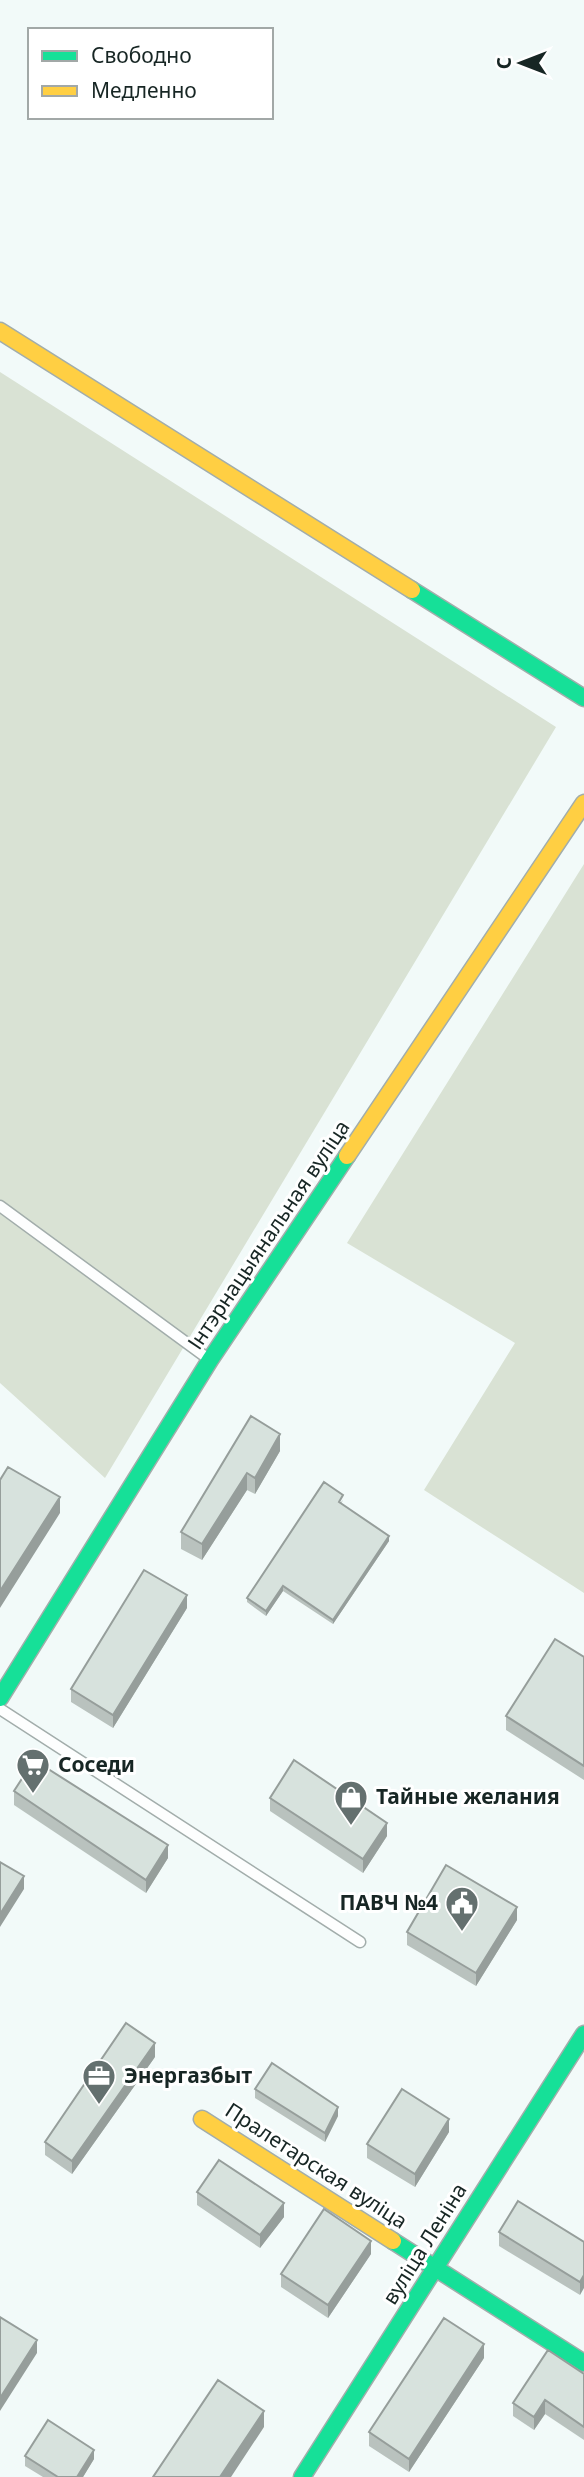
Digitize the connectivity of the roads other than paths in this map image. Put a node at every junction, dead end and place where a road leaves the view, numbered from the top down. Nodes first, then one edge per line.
1 (0, 331) edge
2 (584, 698) edge
3 (584, 803) edge
4 (0, 1206) edge
5 (211, 1360) junction
6 (0, 1698) edge
7 (0, 1709) edge
8 (360, 1942) dead end
9 (584, 2034) edge
10 (202, 2119) dead end
11 (435, 2268) junction
12 (584, 2363) edge
13 (302, 2477) edge

1 - 2 street
3 - 5 street, Інтэрнацыянальная вуліца
4 - 5 lane
5 - 6 street, Інтэрнацыянальная вуліца
7 - 8 lane
9 - 11 street, вуліца Леніна
10 - 11 street, Пралетарская вуліца
11 - 12 street, Пралетарская вуліца
11 - 13 street, вуліца Леніна

